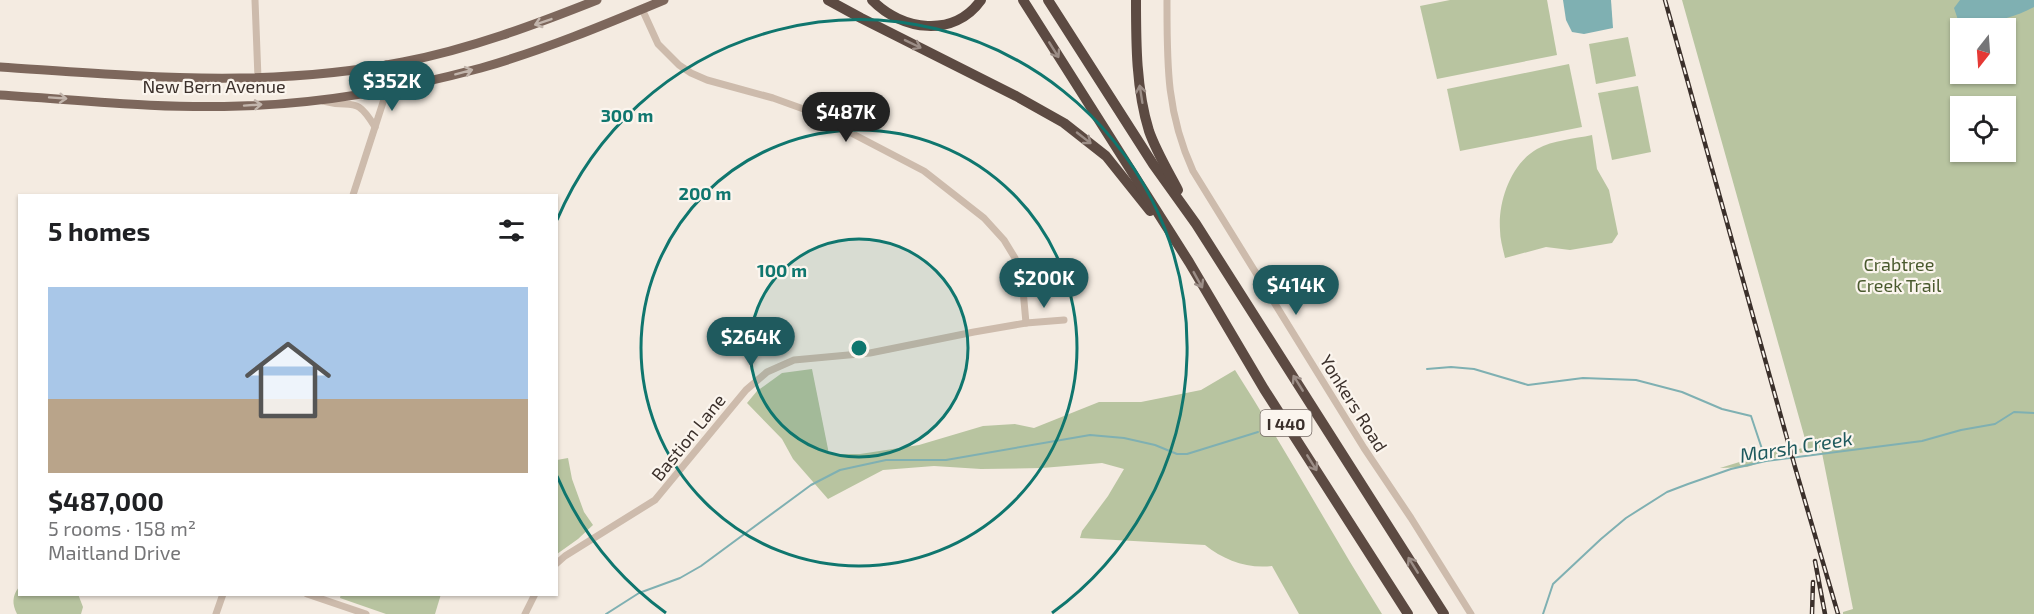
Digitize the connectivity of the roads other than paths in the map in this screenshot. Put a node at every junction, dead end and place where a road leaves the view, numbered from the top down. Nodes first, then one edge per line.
1 (255, 0) edge
2 (597, 0) edge
3 (664, 0) edge
4 (819, 0) edge
5 (828, 0) edge
6 (872, 0) edge
7 (981, 0) edge
8 (1023, 0) edge
9 (1048, 0) edge
10 (1136, 0) edge
11 (1167, 0) edge
12 (642, 9) junction
13 (861, 18) junction
14 (386, 65) junction
15 (0, 67) edge
16 (258, 78) junction
17 (387, 90) junction
18 (0, 95) edge
19 (317, 100) junction
20 (375, 127) junction
21 (353, 194) edge
22 (1196, 224) junction
23 (1168, 230) junction
24 (1064, 320) dead end
25 (1026, 323) junction
26 (558, 562) edge
27 (222, 596) edge
28 (313, 596) edge
29 (534, 596) edge
30 (216, 614) edge
31 (365, 614) edge
32 (525, 614) edge
33 (1408, 614) edge
34 (1444, 614) edge
35 (1471, 614) edge

1 - 16 street
2 -> 14 main road, New Bern Avenue
3 - 12 main road, New Bern Avenue
4 - 13 highway
5 - 13 highway
6 - 7 highway
8 -> 23 highway, I 440
9 - 22 highway, I 440
22 -> 10 highway
11 - 35 street, Yonkers Road
17 -> 12 main road, New Bern Avenue
12 - 25 street
13 -> 23 highway
14 - 16 main road, New Bern Avenue
14 - 17 main road
15 - 16 main road, New Bern Avenue
17 - 19 main road, New Bern Avenue
17 - 20 street
18 -> 19 main road, New Bern Avenue
19 - 20 street
20 - 21 street
34 -> 22 highway, I 440
23 -> 33 highway, I 440
24 - 25 street, Bastion Lane
25 - 26 street, Bastion Lane
27 - 30 street
28 - 31 street
29 - 32 street

